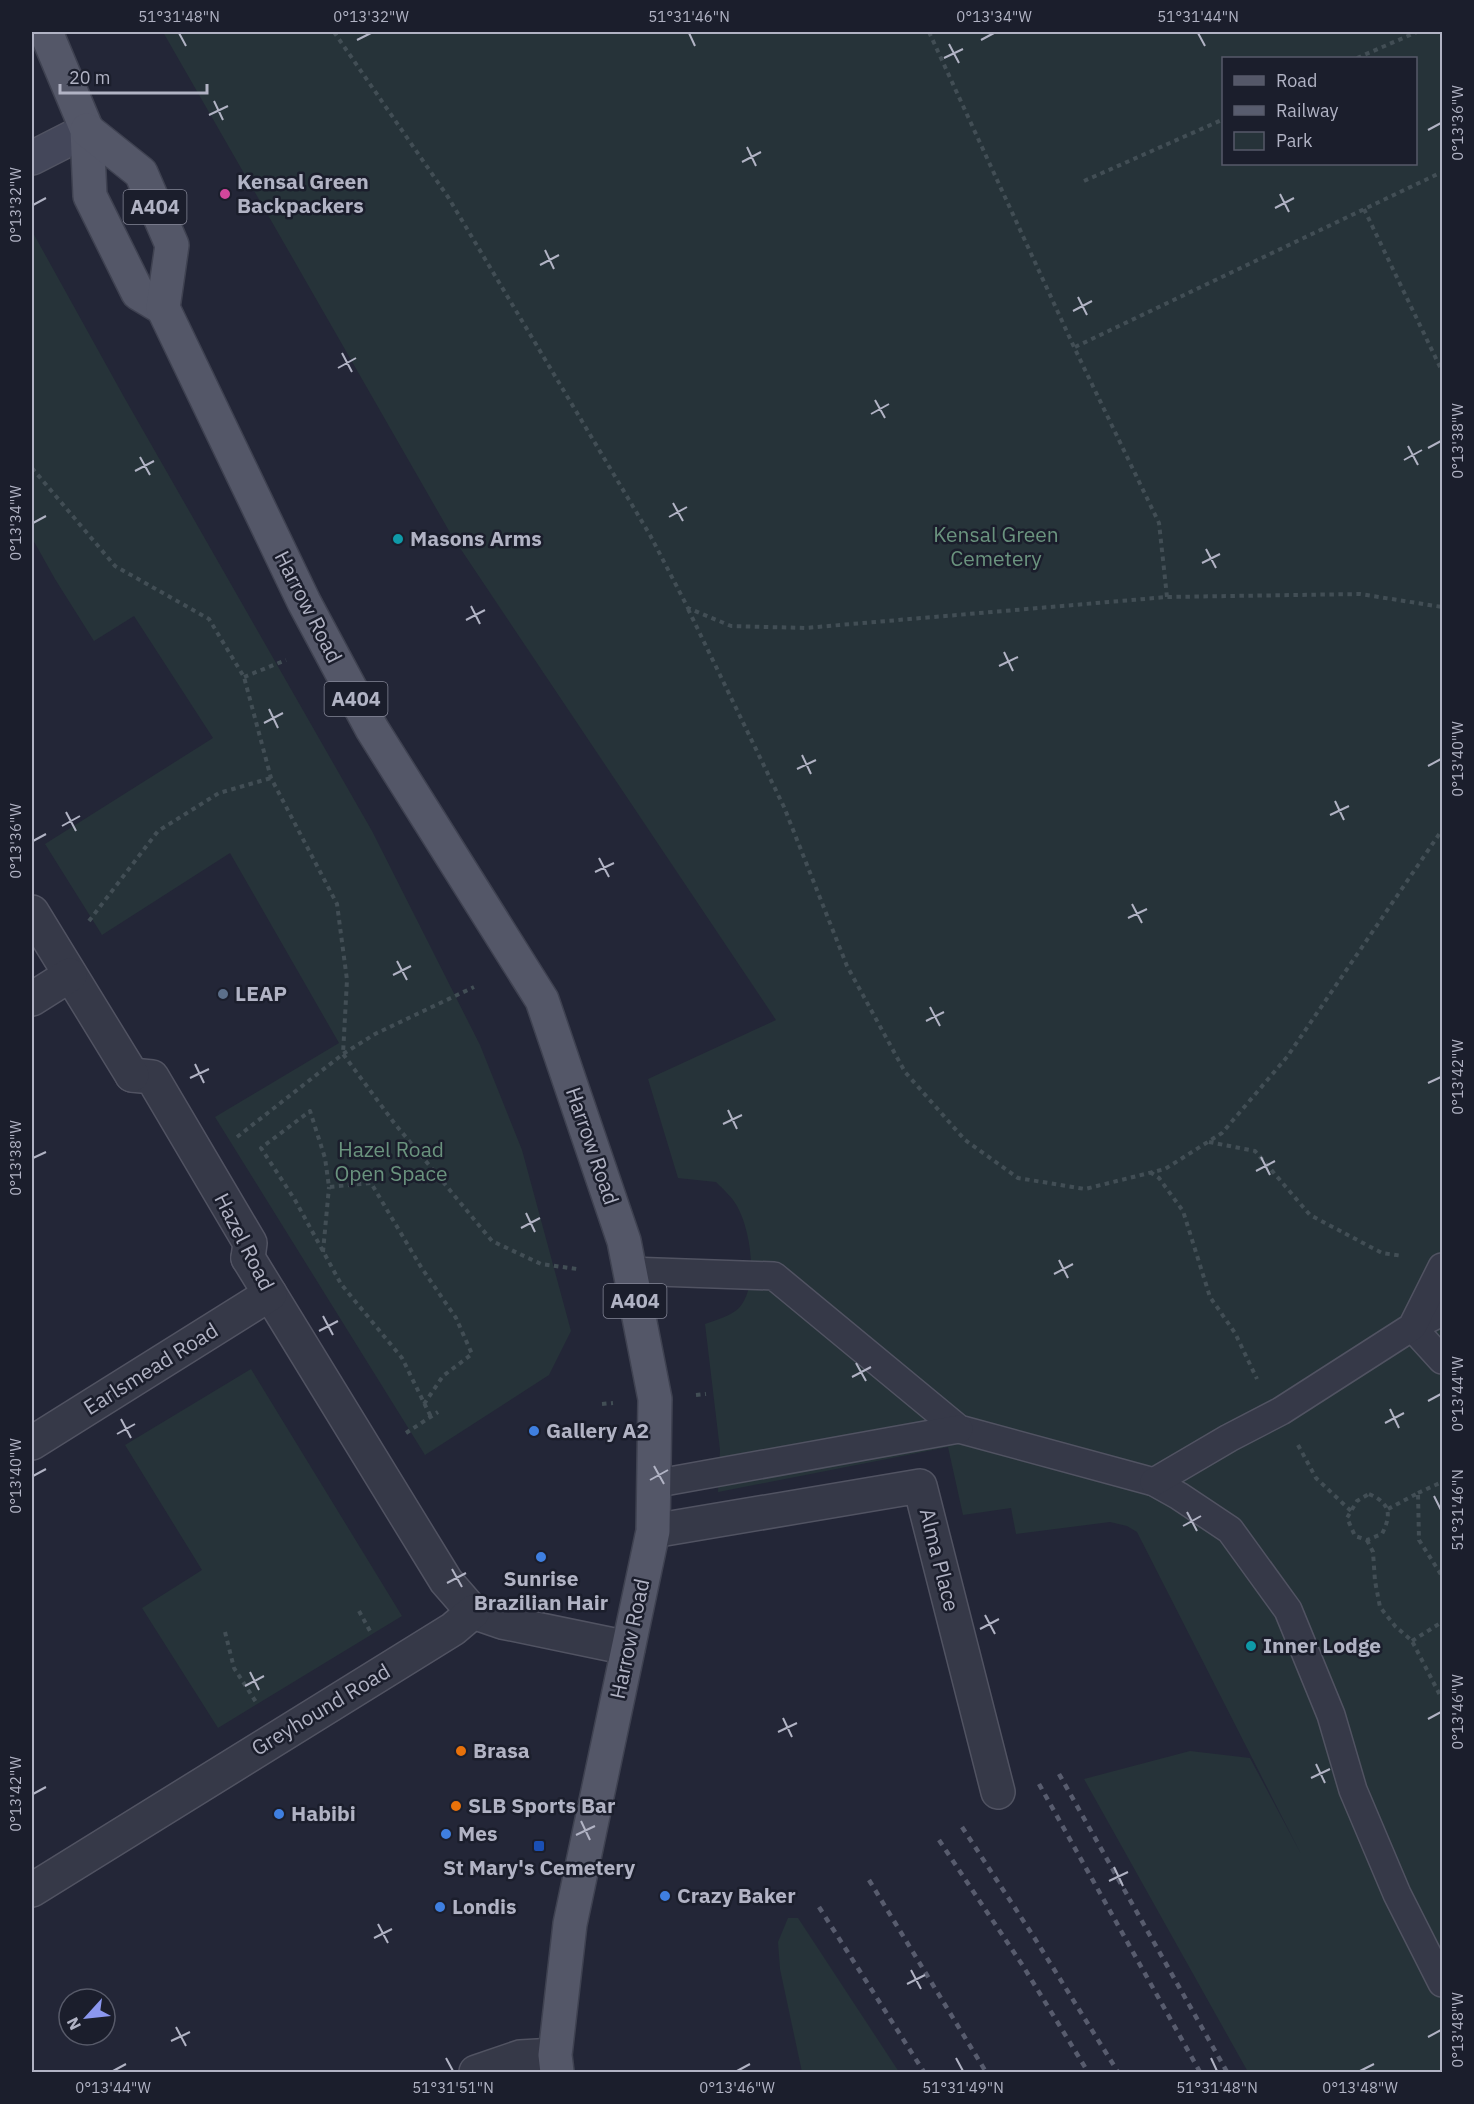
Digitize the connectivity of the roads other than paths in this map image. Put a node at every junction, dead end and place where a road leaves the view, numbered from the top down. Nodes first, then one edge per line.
1 (46, 32) edge
2 (87, 130) junction
3 (32, 158) edge
4 (163, 308) junction
5 (32, 912) edge
6 (70, 975) junction
7 (32, 999) edge
8 (1443, 1267) edge
9 (629, 1270) junction
10 (270, 1294) junction
11 (1443, 1312) edge
12 (1412, 1327) junction
13 (1443, 1360) edge
14 (959, 1429) junction
15 (32, 1443) edge
16 (1154, 1482) junction
17 (653, 1484) junction
18 (653, 1531) junction
19 (473, 1612) junction
20 (628, 1648) junction
21 (998, 1792) dead end
22 (32, 1890) edge
23 (1443, 1983) edge
24 (556, 2064) edge
25 (476, 2073) edge

1 - 2 main road, A404
2 - 3 main road
2 - 4 main road, A404
2 - 4 main road, A404
4 - 9 main road, Harrow Road / A404
5 - 6 street, Hazel Road
6 - 7 street
6 - 10 street, Hazel Road
8 - 12 lane
9 - 14 lane
9 - 17 main road, Harrow Road / A404
10 - 15 street, Earlsmead Road
10 - 19 street, Hazel Road
11 - 12 lane
12 - 13 lane
12 - 16 lane
14 - 16 lane
14 - 17 lane
16 - 23 lane
17 - 18 main road, Harrow Road / A404
18 - 20 main road, Harrow Road / A404
18 - 21 street, Alma Place
19 - 20 street
19 - 22 street, Greyhound Road
20 - 24 main road, Harrow Road / A404
24 - 25 street

